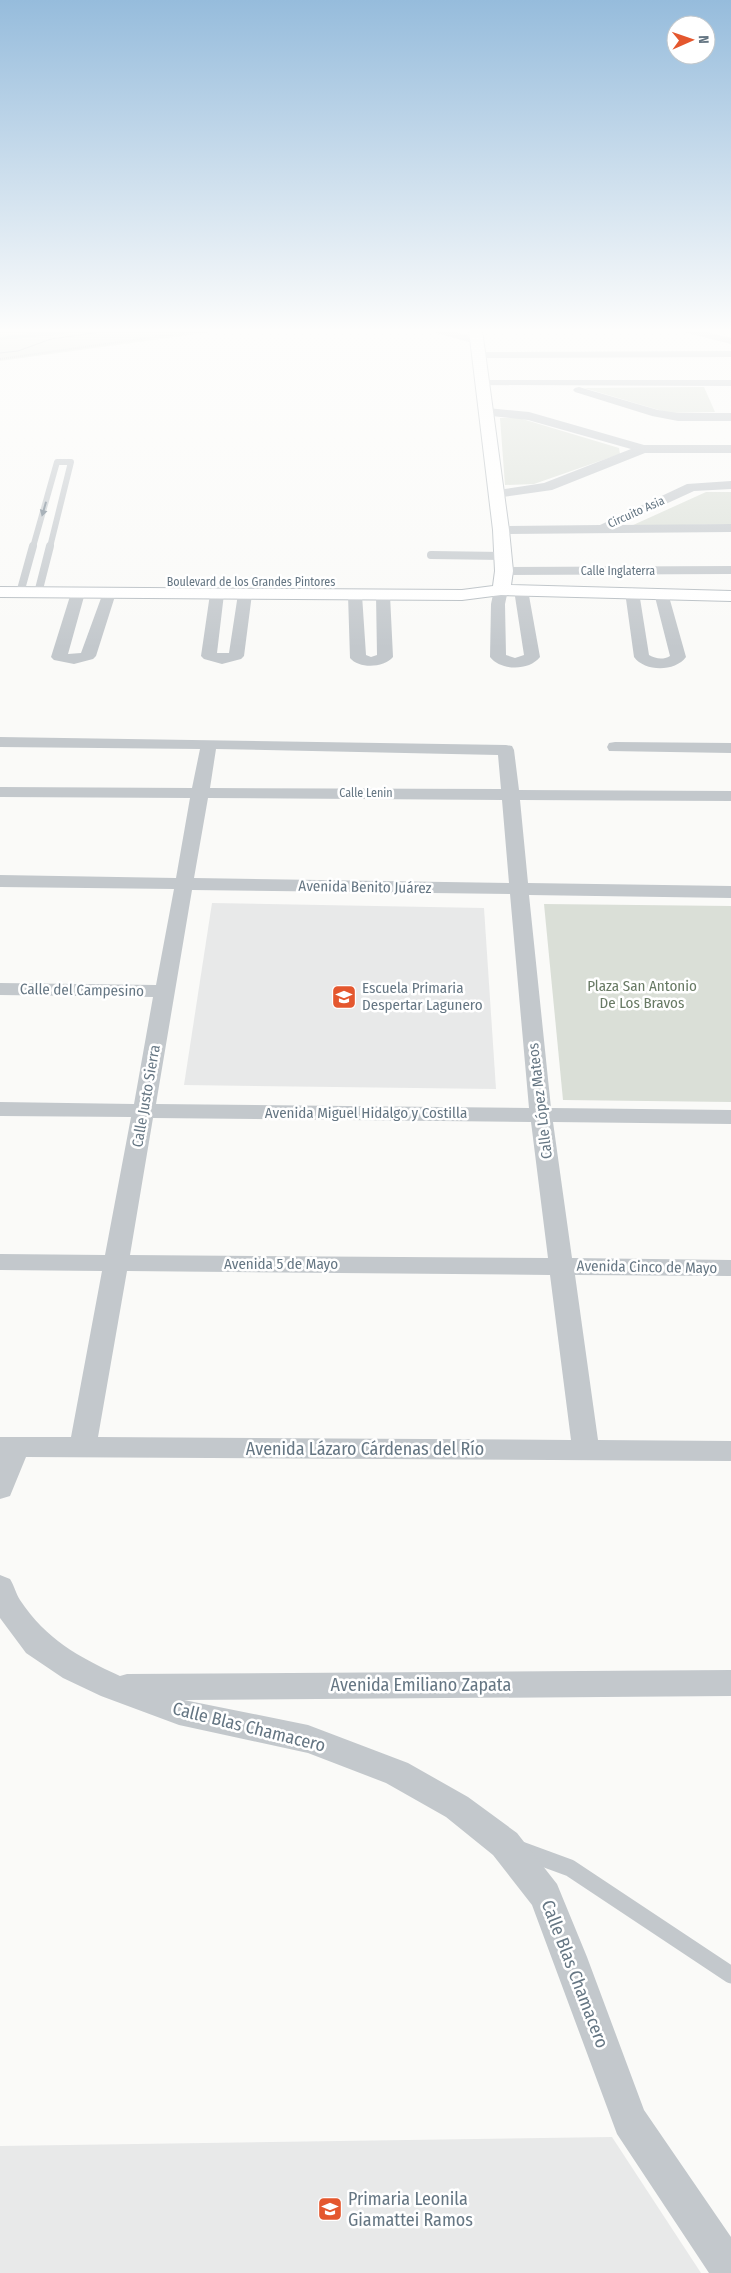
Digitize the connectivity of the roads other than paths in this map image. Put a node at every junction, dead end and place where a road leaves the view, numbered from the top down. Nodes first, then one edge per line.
1 (489, 436) edge
2 (596, 436) edge
3 (731, 449) edge
4 (643, 450) junction
5 (731, 485) edge
6 (496, 494) junction
7 (731, 528) edge
8 (598, 529) junction
9 (501, 530) junction
10 (431, 555) dead end
11 (504, 563) junction
12 (731, 570) edge
13 (0, 580) edge
14 (22, 587) junction
15 (40, 587) junction
16 (501, 590) junction
17 (521, 590) junction
18 (0, 592) edge
19 (632, 592) junction
20 (662, 593) junction
21 (217, 594) junction
22 (245, 594) junction
23 (355, 595) junction
24 (383, 595) junction
25 (77, 596) junction
26 (731, 596) edge
27 (108, 597) junction
28 (0, 742) edge
29 (209, 744) junction
30 (615, 747) dead end
31 (731, 748) edge
32 (0, 792) edge
33 (200, 793) junction
34 (510, 794) junction
35 (731, 796) edge
36 (0, 881) edge
37 (184, 884) junction
38 (518, 890) junction
39 (731, 892) edge
40 (0, 989) edge
41 (164, 991) junction
42 (0, 1109) edge
43 (143, 1111) junction
44 (541, 1114) junction
45 (731, 1117) edge
46 (0, 1262) edge
47 (116, 1262) junction
48 (562, 1265) junction
49 (731, 1268) edge
50 (8, 1447) edge
51 (83, 1448) junction
52 (586, 1450) junction
53 (731, 1451) edge
54 (0, 1488) edge
55 (0, 1587) edge
56 (731, 1683) edge
57 (112, 1687) junction
58 (505, 1844) junction
59 (731, 1975) edge
60 (731, 2272) edge

1 - 6 street
2 - 4 street
3 - 4 street
4 - 6 street
5 - 8 street, Circuito Asia
6 - 9 street
7 - 8 street, Circuito Asia
8 - 9 street, Circuito Asia
9 - 11 street
10 - 11 lane
11 - 12 street, Calle Inglaterra
11 - 16 street
13 - 14 street, Boulevard de los Grandes Pintores
14 - 15 street, Boulevard de los Grandes Pintores
15 -> 14 lane
14 - 18 street, Boulevard de los Grandes Pintores
15 - 16 street, Boulevard de los Grandes Pintores
15 - 25 street, Boulevard de los Grandes Pintores
16 - 17 street, Boulevard de los Grandes Pintores
16 - 17 street
16 - 24 street, Boulevard de los Grandes Pintores
17 - 19 street, Boulevard de los Grandes Pintores
19 - 20 street, Boulevard de los Grandes Pintores
19 - 20 street
20 - 26 street, Boulevard de los Grandes Pintores
21 - 22 street, Boulevard de los Grandes Pintores
21 - 22 street
21 - 27 street, Boulevard de los Grandes Pintores
22 - 23 street, Boulevard de los Grandes Pintores
23 - 24 street, Boulevard de los Grandes Pintores
23 - 24 street
25 - 27 street, Boulevard de los Grandes Pintores
25 - 27 street
28 - 29 street
29 - 33 street, Calle Justo Sierra
29 - 34 street, Calle López Mateos
30 - 31 street
32 - 33 street, Calle Lenin
33 - 34 street, Calle Lenin
33 - 37 street, Calle Justo Sierra
34 - 35 street, Calle Lenin
34 - 38 street, Calle López Mateos
36 - 37 street, Avenida Benito Juárez
37 - 38 street, Avenida Benito Juárez
37 - 41 street, Calle Justo Sierra
38 - 39 street, Avenida Benito Juárez
38 - 44 street, Calle López Mateos
40 - 41 street, Calle del Campesino
41 - 43 street, Calle Justo Sierra
42 - 43 street, Avenida Miguel Hidalgo y Costilla
43 - 44 street, Avenida Miguel Hidalgo y Costilla
43 - 47 street, Calle Justo Sierra
44 - 45 street, Avenida Miguel Hidalgo y Costilla
44 - 48 street, Calle López Mateos
46 - 47 street, Avenida 5 de Mayo
47 - 48 street, Avenida 5 de Mayo
47 - 51 street, Calle Justo Sierra
48 - 49 street, Avenida Cinco de Mayo
48 - 52 street, Calle López Mateos
50 - 51 street, Avenida Lázaro Cárdenas del Río
50 - 54 street
51 - 52 street, Avenida Lázaro Cárdenas del Río
52 - 53 street, Avenida Lázaro Cárdenas del Río
55 - 57 street, Calle Blas Chamacero
56 - 57 street, Avenida Emiliano Zapata
57 - 58 street, Calle Blas Chamacero
58 - 59 lane
58 - 60 street, Calle Blas Chamacero

